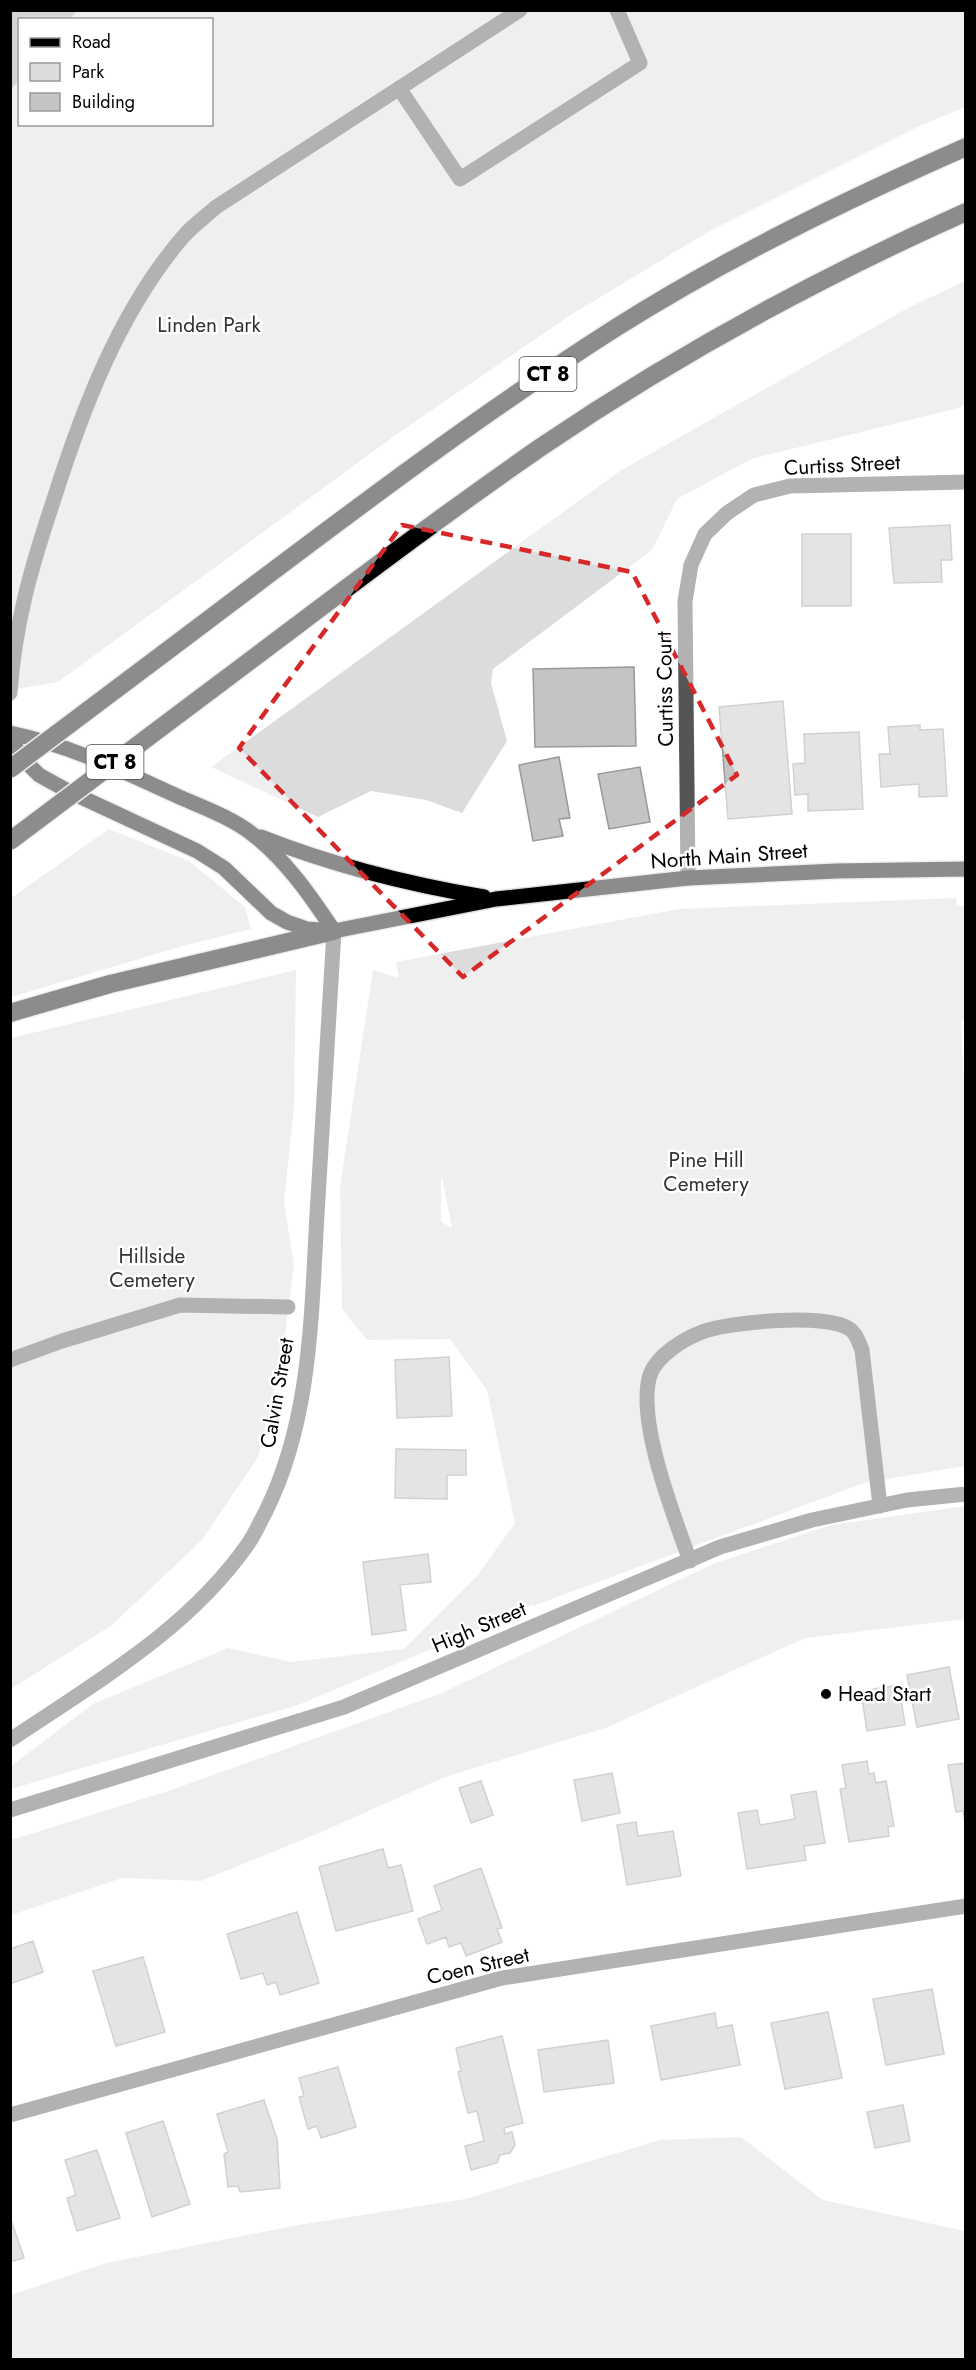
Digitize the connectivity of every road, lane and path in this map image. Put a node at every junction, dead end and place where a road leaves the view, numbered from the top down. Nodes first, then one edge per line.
1 (520, 10) edge
2 (617, 10) edge
3 (399, 88) junction
4 (966, 147) edge
5 (966, 212) edge
6 (966, 482) edge
7 (727, 513) joint
8 (10, 693) edge
9 (10, 735) edge
10 (10, 769) edge
11 (250, 832) junction
12 (10, 841) edge
13 (966, 868) edge
14 (688, 878) junction
15 (496, 899) junction
16 (334, 931) junction
17 (10, 1013) edge
18 (288, 1307) dead end
19 (10, 1360) edge
20 (966, 1494) edge
21 (880, 1506) junction
22 (690, 1561) junction
23 (10, 1740) edge
24 (10, 1810) edge
25 (966, 1906) edge
26 (10, 2115) edge

1 - 3 street
2 - 3 street
3 - 8 street
4 - 10 highway, CT 8, bridge
5 - 12 highway, CT 8, bridge
6 - 7 street, Curtiss Street
7 - 14 street, Curtiss Court
9 - 11 main road
9 - 16 main road, North Main Street
11 - 15 main road, North Main Street
11 - 16 main road
13 - 14 main road, North Main Street
14 - 15 main road, North Main Street
15 - 16 main road, North Main Street
16 - 17 highway
16 - 23 street, Calvin Street
18 - 19 street
20 - 21 street, High Street
21 - 22 street, High Street
21 - 22 street
22 - 24 street, High Street
25 - 26 street, Coen Street

